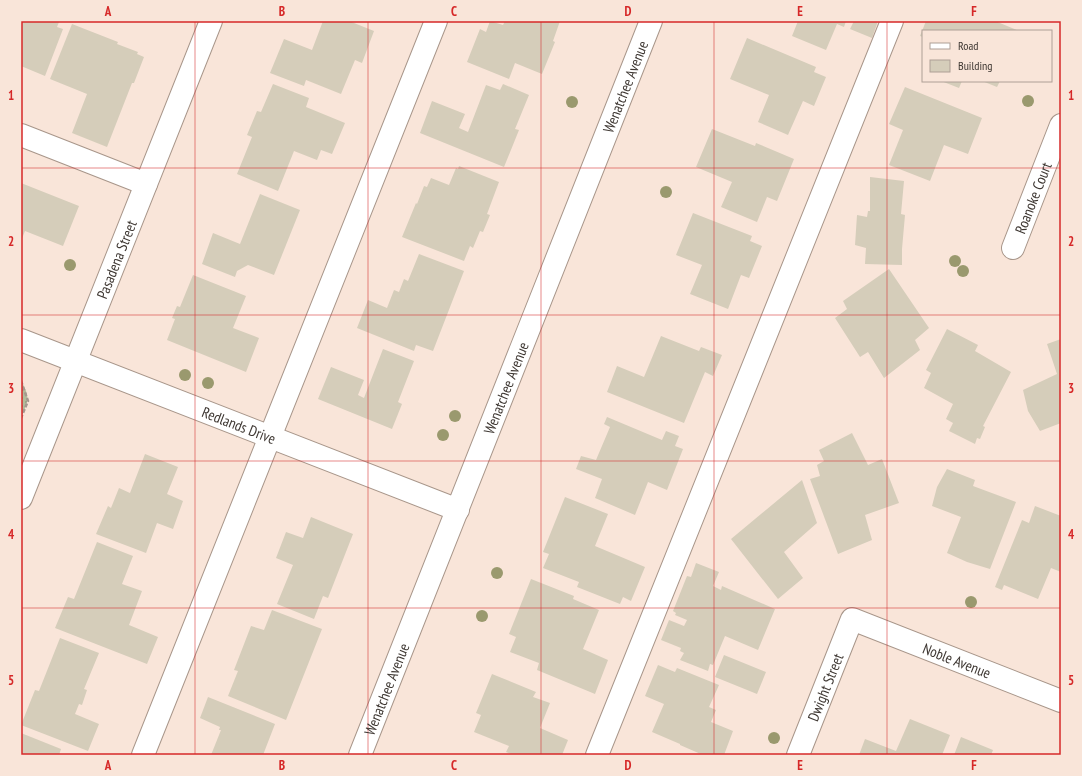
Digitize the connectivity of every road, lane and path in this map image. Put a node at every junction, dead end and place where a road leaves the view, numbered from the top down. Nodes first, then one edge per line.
1 (211, 21) edge
2 (436, 21) edge
3 (651, 21) edge
4 (892, 21) edge
5 (1061, 125) edge
6 (21, 135) edge
7 (146, 184) junction
8 (1013, 248) dead end
9 (21, 340) edge
10 (75, 361) junction
11 (21, 381) edge
12 (21, 418) edge
13 (270, 437) junction
14 (21, 498) edge
15 (458, 510) junction
16 (852, 619) joint
17 (1061, 701) edge
18 (143, 755) edge
19 (360, 755) edge
20 (597, 755) edge
21 (798, 755) edge

1 - 7 street, Pasadena Street
2 - 13 street
3 - 15 street, Wenatchee Avenue
4 - 20 street
5 - 8 street, Roanoke Court
6 - 7 street
7 - 10 street, Pasadena Street
9 - 10 street, Redlands Drive
10 - 13 street, Redlands Drive
10 - 14 street, Pasadena Street
11 - 12 path
13 - 15 street, Redlands Drive
13 - 18 street
15 - 19 street, Wenatchee Avenue
16 - 17 street, Noble Avenue
16 - 21 street, Dwight Street

